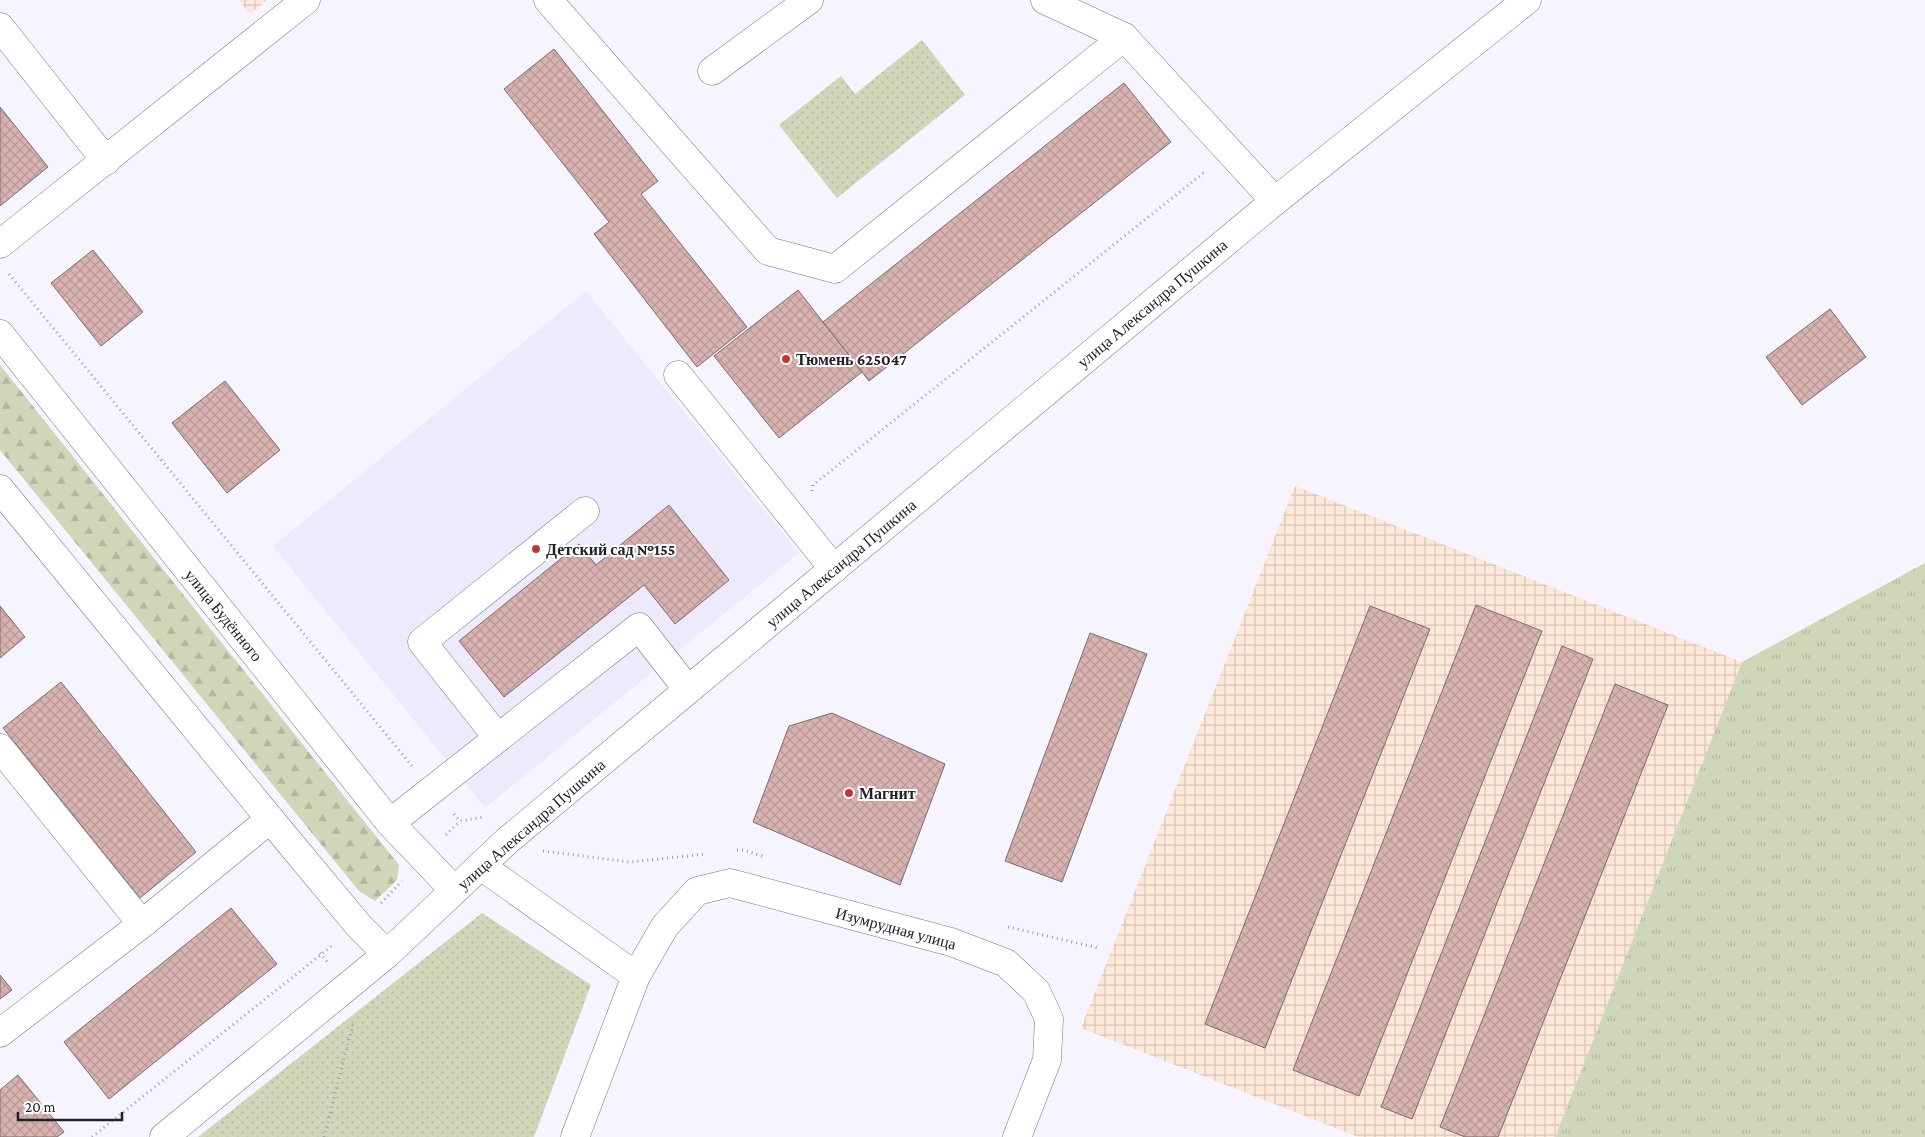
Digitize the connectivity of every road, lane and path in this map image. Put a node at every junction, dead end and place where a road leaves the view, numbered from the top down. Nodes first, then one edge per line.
1 (548, 0) edge
2 (809, 0) edge
3 (1045, 0) edge
4 (1527, 0) edge
5 (299, 3) edge
6 (0, 27) edge
7 (1124, 37) junction
8 (712, 71) dead end
9 (106, 161) junction
10 (1275, 201) junction
11 (0, 244) edge
12 (0, 334) edge
13 (678, 375) dead end
14 (0, 489) edge
15 (585, 511) dead end
16 (834, 569) junction
17 (688, 690) junction
18 (498, 738) junction
19 (0, 748) edge
20 (270, 819) junction
21 (460, 821) dead end
22 (390, 823) junction
23 (422, 859) junction
24 (481, 866) junction
25 (454, 890) junction
26 (142, 924) junction
27 (360, 926) junction
28 (320, 953) junction
29 (387, 954) junction
30 (636, 976) junction
31 (347, 987) junction
32 (0, 1033) edge
33 (92, 1137) edge
34 (164, 1137) edge
35 (324, 1137) edge
36 (575, 1137) edge
37 (1017, 1137) edge

1 - 7 street
2 - 8 street
3 - 7 street
4 - 10 street, улица Александра Пушкина
5 - 9 street
6 - 9 street
7 - 10 street
9 - 11 street
10 - 16 street, улица Александра Пушкина
12 - 22 street, улица Будённого
13 - 16 street
14 - 20 street
15 - 18 street
16 - 17 street, улица Александра Пушкина
17 - 18 street
17 - 24 street, улица Александра Пушкина
18 - 22 street
19 - 26 street
20 - 26 street
20 - 27 street
21 - 23 path
22 - 23 street, улица Будённого
23 - 25 street, улица Будённого
23 - 27 path
24 - 25 street, улица Александра Пушкина
24 - 30 street
25 - 29 street, улица Александра Пушкина
26 - 32 street
27 - 28 path
27 - 29 street
28 - 31 path
28 - 33 path
29 - 31 street, улица Александра Пушкина
30 - 36 street, Изумрудная улица
30 - 37 street, Изумрудная улица
31 - 34 street, улица Александра Пушкина
31 - 35 path

